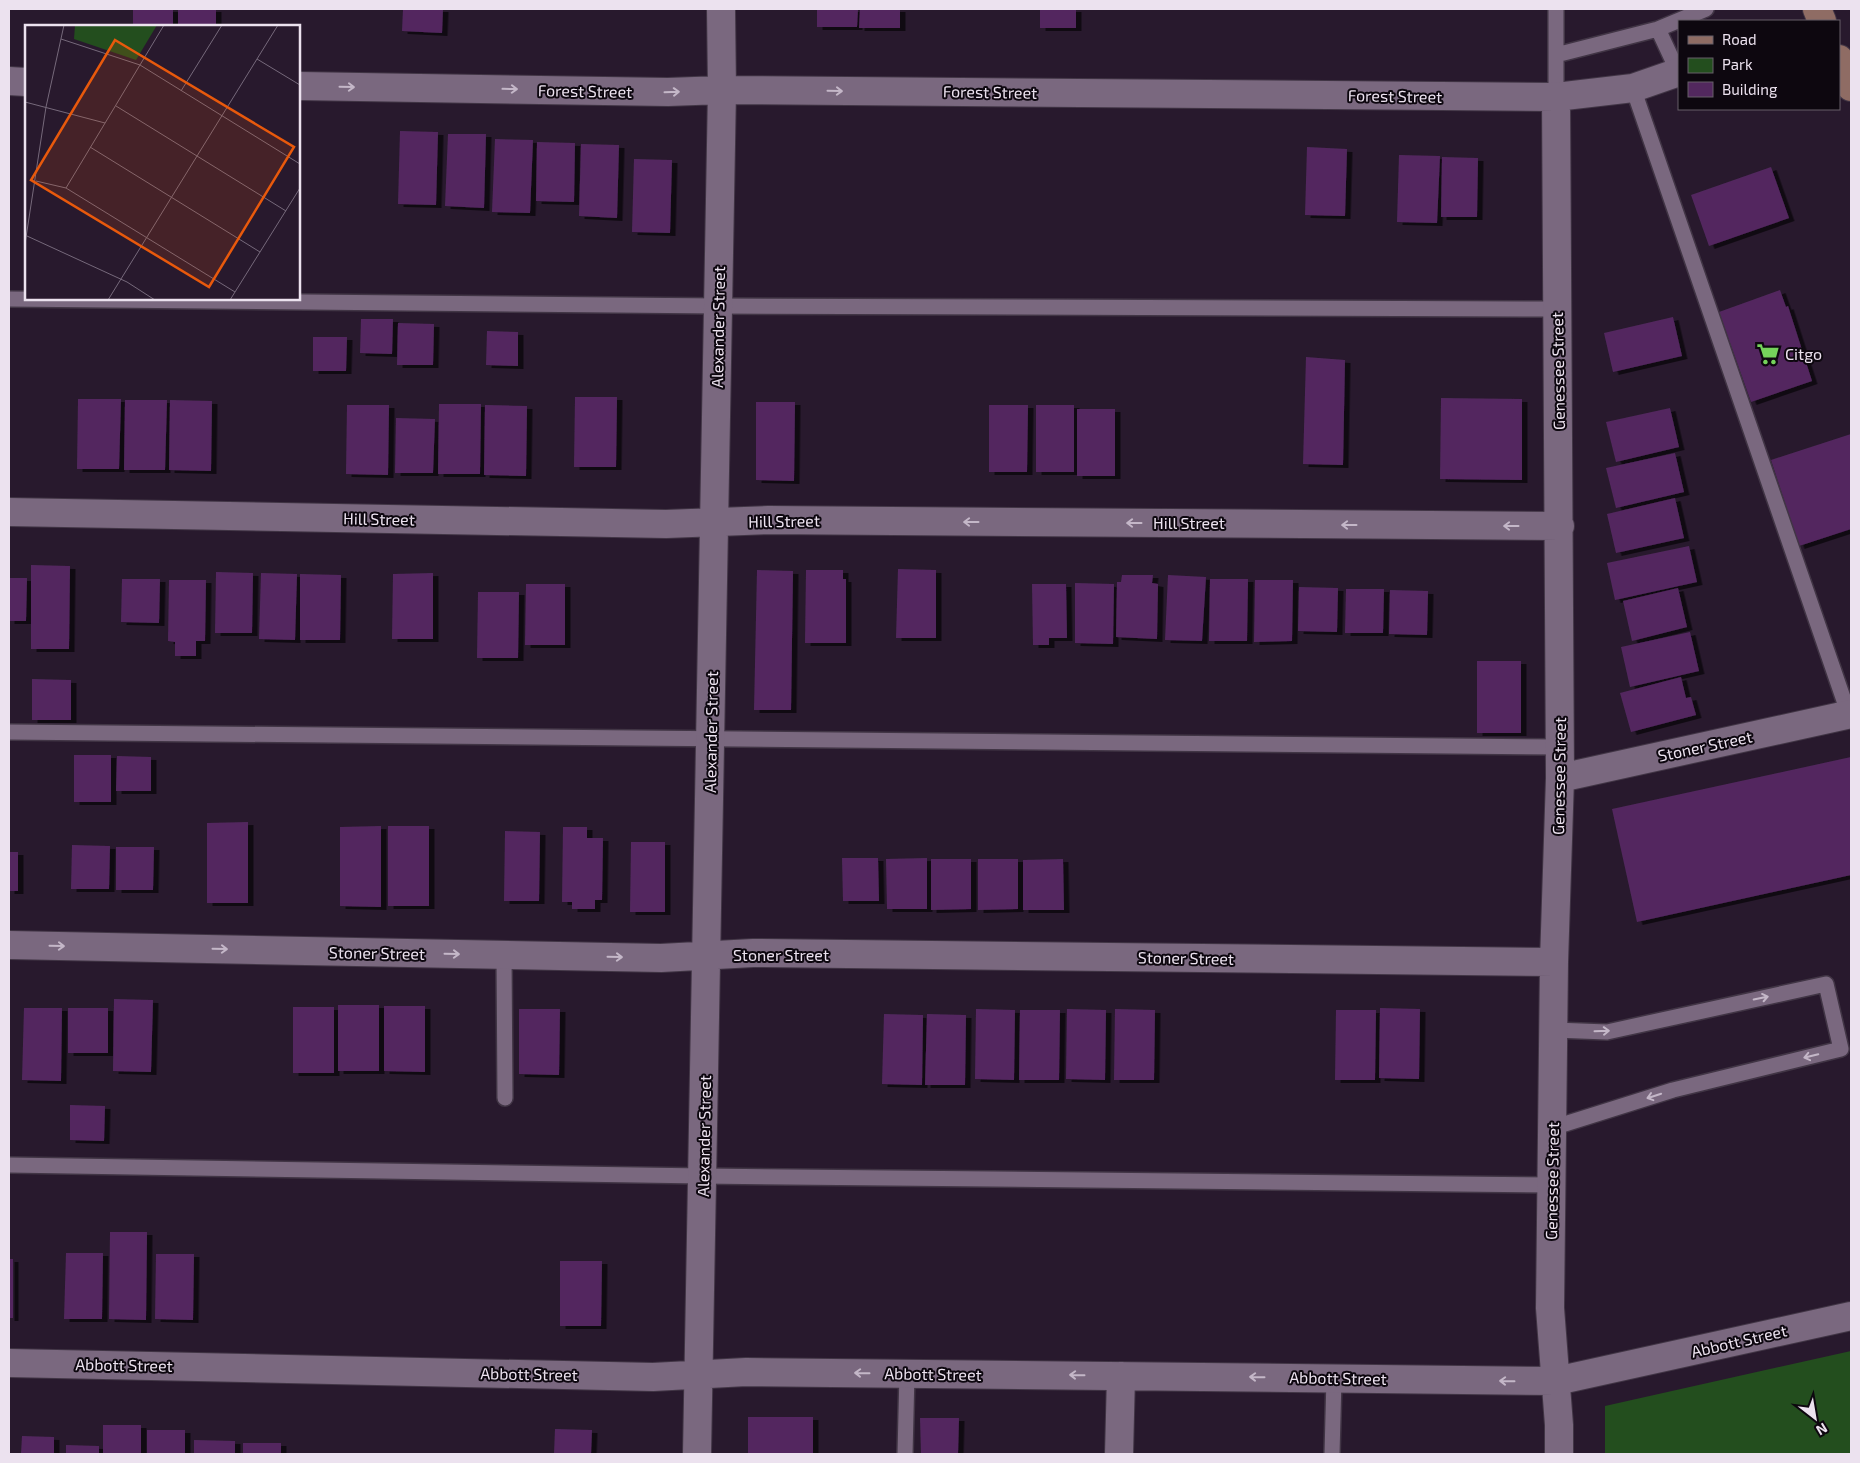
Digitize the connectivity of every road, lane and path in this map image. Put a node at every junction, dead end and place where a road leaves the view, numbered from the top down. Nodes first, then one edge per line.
1 (721, 9) edge
2 (1556, 9) edge
3 (1706, 9) edge
4 (1678, 20) edge
5 (1678, 20) edge
6 (1658, 28) junction
7 (1556, 55) junction
8 (1840, 61) edge
9 (1678, 72) edge
10 (9, 81) edge
11 (25, 82) edge
12 (300, 86) edge
13 (1851, 87) edge
14 (1633, 88) junction
15 (722, 90) junction
16 (1556, 97) junction
17 (9, 299) edge
18 (25, 299) edge
19 (110, 300) edge
20 (718, 306) junction
21 (1558, 309) junction
22 (9, 512) edge
23 (715, 523) junction
24 (1560, 526) junction
25 (1850, 715) edge
26 (9, 732) edge
27 (711, 738) junction
28 (1560, 747) junction
29 (1560, 778) junction
30 (9, 945) edge
31 (504, 955) junction
32 (708, 956) junction
33 (1554, 962) junction
34 (1554, 1030) junction
35 (505, 1098) dead end
36 (1552, 1128) junction
37 (9, 1165) edge
38 (703, 1176) junction
39 (1552, 1185) junction
40 (1851, 1316) edge
41 (9, 1363) edge
42 (907, 1373) junction
43 (699, 1374) junction
44 (1121, 1376) junction
45 (1334, 1378) junction
46 (1556, 1382) junction
47 (698, 1454) edge
48 (905, 1454) edge
49 (1119, 1454) edge
50 (1332, 1454) edge
51 (1559, 1454) edge

1 - 15 street, Alexander Street
2 - 7 lane
3 - 5 lane
4 - 6 lane
6 - 7 lane
6 - 9 lane
7 - 16 lane
8 - 13 main road
9 - 14 street, Forest Street
10 - 11 street
12 -> 15 street, Forest Street
14 - 16 street, Forest Street
14 - 25 lane
15 -> 16 street, Forest Street
15 - 20 street, Alexander Street
16 - 21 street, Genessee Street
17 - 18 lane
19 - 20 lane
20 - 21 lane
20 - 23 street, Alexander Street
21 - 24 street, Genessee Street
22 - 23 street, Hill Street
24 -> 23 street, Hill Street
23 - 27 street, Alexander Street
24 - 28 street, Genessee Street
25 - 29 street, Stoner Street
26 - 27 lane
27 - 28 lane
27 - 32 street, Alexander Street
28 - 29 street, Genessee Street
29 - 33 street, Genessee Street
30 -> 31 street, Stoner Street
31 -> 32 street, Stoner Street
31 - 35 lane
32 - 33 street, Stoner Street
32 - 38 street, Alexander Street
33 - 34 street, Genessee Street
34 - 36 street, Genessee Street
34 -> 36 lane
36 - 39 street, Genessee Street
37 - 38 lane
38 - 39 lane
38 - 43 street, Alexander Street
39 - 46 street, Genessee Street
40 - 46 street, Abbott Street
41 - 43 street, Abbott Street
42 -> 43 street, Abbott Street
44 -> 42 street, Abbott Street
42 - 48 lane
43 - 47 street, Alexander Street
45 -> 44 street, Abbott Street
44 - 49 street
46 -> 45 street, Abbott Street
45 - 50 lane
46 - 51 street, Genessee Street

